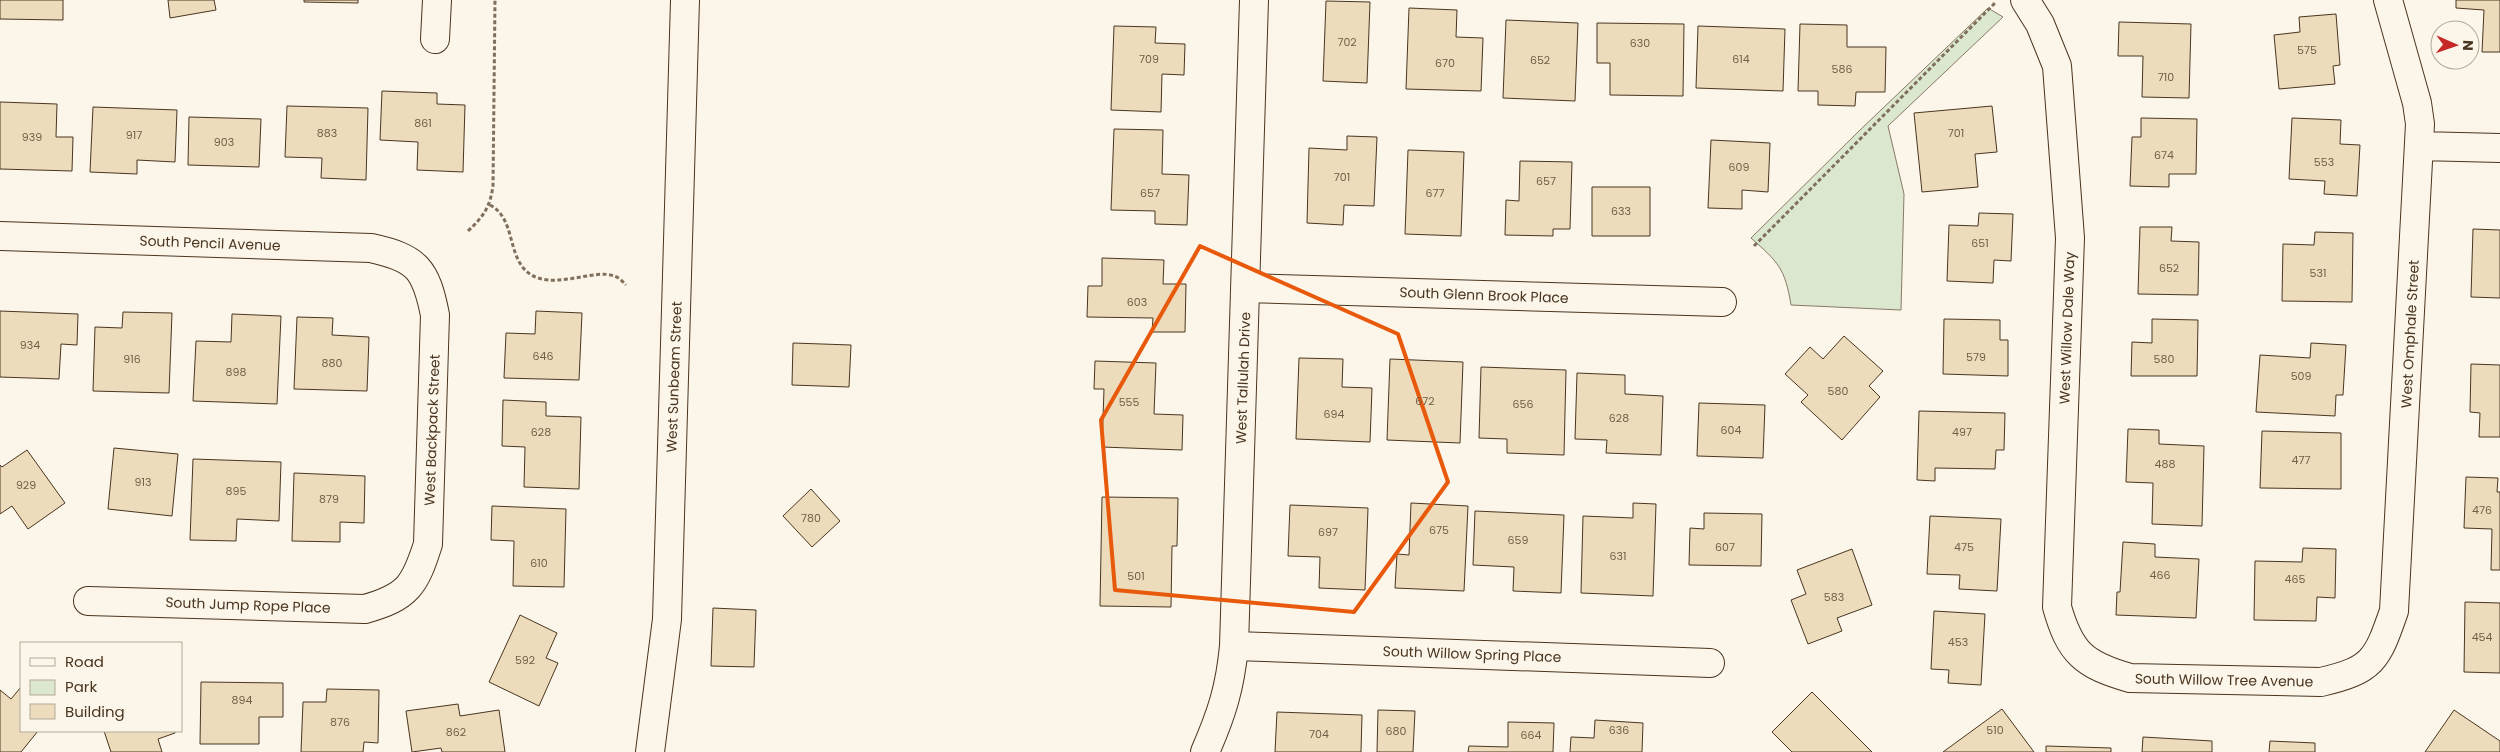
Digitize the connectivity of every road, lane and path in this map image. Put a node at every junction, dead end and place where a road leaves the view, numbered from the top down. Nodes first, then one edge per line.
1 (437, 0) edge
2 (495, 0) edge
3 (685, 0) edge
4 (1254, 0) edge
5 (2025, 0) edge
6 (2388, 0) edge
7 (1995, 4) dead end
8 (435, 39) dead end
9 (2420, 146) junction
10 (2500, 148) edge
11 (490, 205) junction
12 (468, 231) dead end
13 (0, 236) edge
14 (1754, 246) dead end
15 (416, 265) joint
16 (626, 285) dead end
17 (1246, 288) junction
18 (1722, 302) dead end
19 (405, 592) joint
20 (88, 601) dead end
21 (1234, 646) junction
22 (2082, 658) joint
23 (1710, 663) dead end
24 (2368, 665) joint
25 (650, 752) edge
26 (1206, 752) edge

1 - 8 street
2 - 11 path
3 - 25 street, West Sunbeam Street
4 - 17 street, West Tallulah Drive
5 - 22 street, West Willow Dale Way
6 - 9 street, West Omphale Street
7 - 14 path
9 - 10 street
9 - 24 street, West Omphale Street
11 - 12 path
11 - 16 path
13 - 15 street, South Pencil Avenue
15 - 19 street, West Backpack Street
17 - 18 street, South Glenn Brook Place
17 - 21 street, West Tallulah Drive
19 - 20 street, South Jump Rope Place
21 - 23 street, South Willow Spring Place
21 - 26 street, West Tallulah Drive
22 - 24 street, South Willow Tree Avenue

